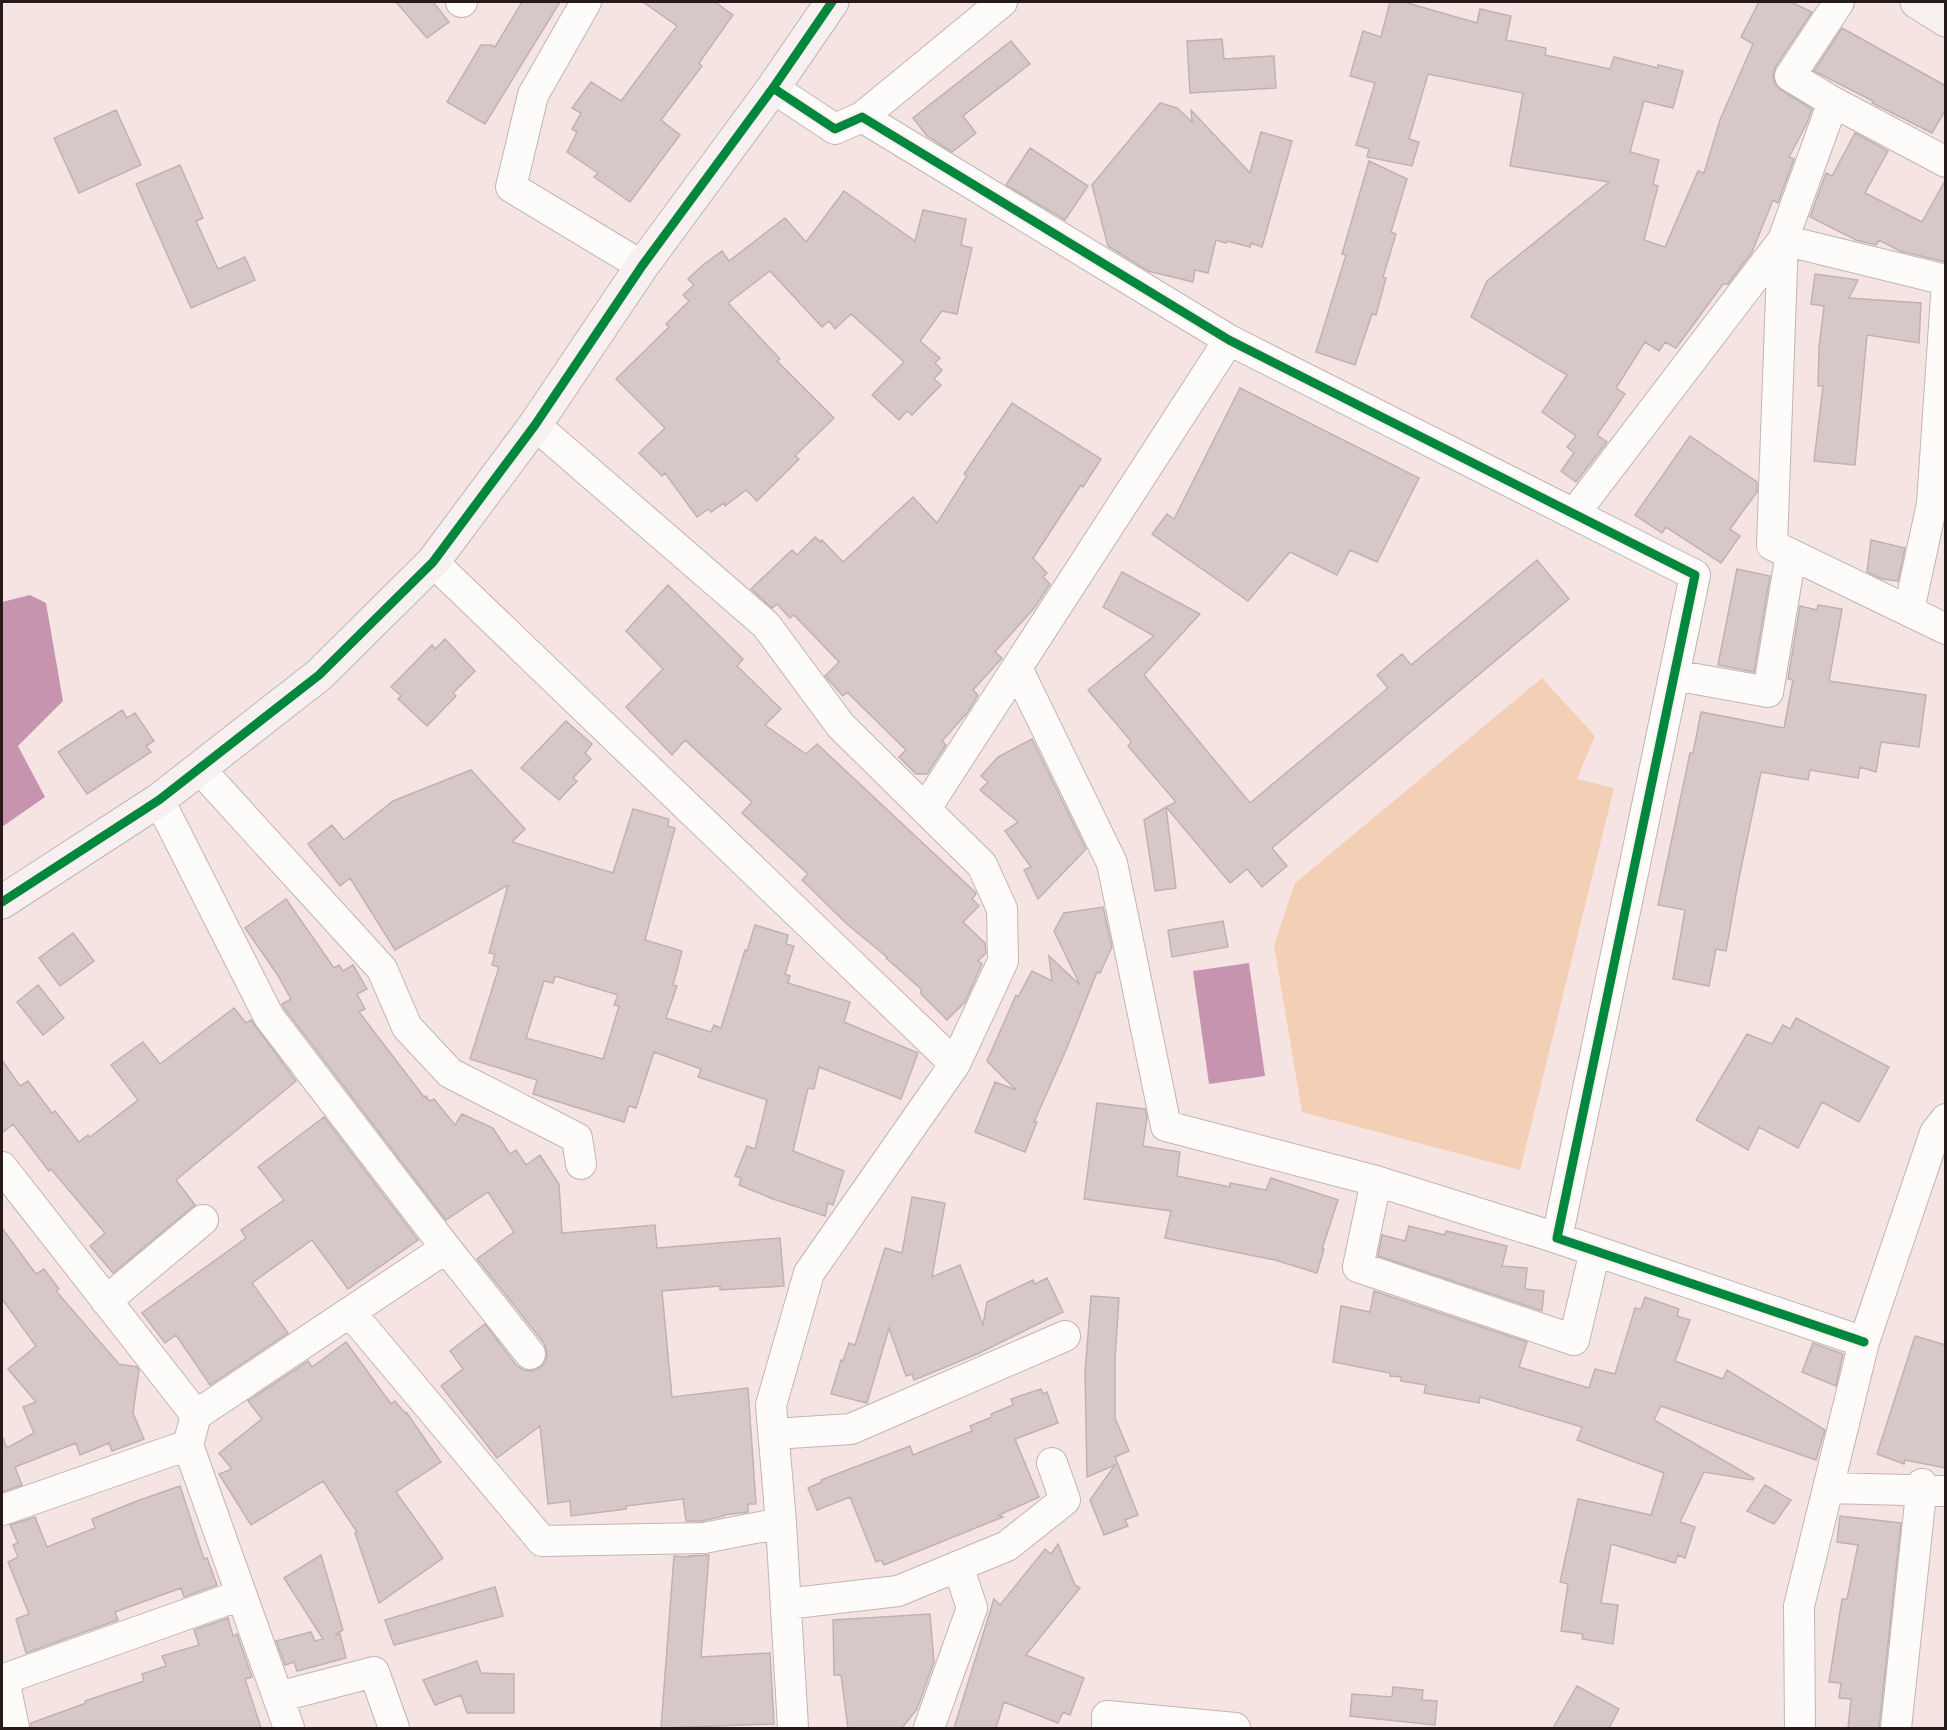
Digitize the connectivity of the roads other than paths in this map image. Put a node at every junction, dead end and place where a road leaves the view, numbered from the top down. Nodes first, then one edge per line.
1 (586, 2) edge
2 (832, 2) edge
3 (1002, 2) edge
4 (1839, 2) edge
5 (1917, 2) edge
6 (1946, 20) edge
7 (773, 88) junction
8 (1833, 102) junction
9 (862, 117) junction
10 (1946, 162) edge
11 (1783, 240) junction
12 (642, 266) junction
13 (1946, 280) edge
14 (1946, 296) edge
15 (1229, 340) junction
16 (535, 425) junction
17 (1575, 514) junction
18 (1791, 554) junction
19 (433, 562) junction
20 (1909, 610) junction
21 (1946, 629) edge
22 (1017, 668) junction
23 (1674, 675) junction
24 (199, 768) junction
25 (159, 800) junction
26 (926, 808) junction
27 (2, 903) edge
28 (955, 1064) junction
29 (1946, 1119) edge
30 (581, 1164) dead end
31 (2, 1167) edge
32 (1376, 1181) junction
33 (203, 1220) dead end
34 (1557, 1238) junction
35 (446, 1248) junction
36 (1595, 1251) junction
37 (106, 1301) junction
38 (350, 1312) junction
39 (1065, 1336) dead end
40 (1864, 1342) junction
41 (530, 1354) dead end
42 (196, 1415) junction
43 (774, 1434) junction
44 (188, 1445) junction
45 (1052, 1463) dead end
46 (1828, 1488) junction
47 (1930, 1488) edge
48 (2, 1510) edge
49 (781, 1522) junction
50 (958, 1566) junction
51 (241, 1595) junction
52 (786, 1604) junction
53 (3, 1671) edge
54 (278, 1697) junction
55 (14, 1728) edge
56 (289, 1728) edge
57 (394, 1728) edge
58 (793, 1728) edge
59 (929, 1728) edge
60 (1107, 1728) edge
61 (1235, 1728) edge
62 (1800, 1728) edge
63 (1896, 1728) edge

1 - 12 street
2 - 7 street
3 - 9 street
4 - 8 street
5 - 6 street
7 - 9 street
7 - 12 street
8 - 10 street
8 - 11 street
9 - 15 street
11 - 13 street
11 - 17 street
11 - 18 street
12 - 16 street
14 - 20 street
15 - 17 street
15 - 22 street
16 - 19 street
16 - 26 street
17 - 23 street
18 - 20 street
18 - 23 street
19 - 24 street
19 - 28 street
20 - 21 street
22 - 26 street
22 - 32 street
23 - 34 street
24 - 25 street
24 - 30 street
25 - 27 street
25 - 35 street
26 - 28 street
28 - 43 street
29 - 40 street
31 - 37 street
32 - 34 street
32 - 36 street
33 - 37 street
34 - 36 street
35 - 38 street
35 - 41 street
36 - 40 street
37 - 42 street
38 - 42 street
38 - 49 street
39 - 43 street
40 - 46 street
42 - 44 street
43 - 49 street
44 - 48 street
44 - 51 street
45 - 50 street
46 - 47 street
46 - 62 street
47 - 63 street
49 - 52 street
50 - 52 street
50 - 59 street
51 - 53 street
51 - 54 street
52 - 58 street
53 - 55 street
54 - 56 street
54 - 57 street
60 - 61 street

